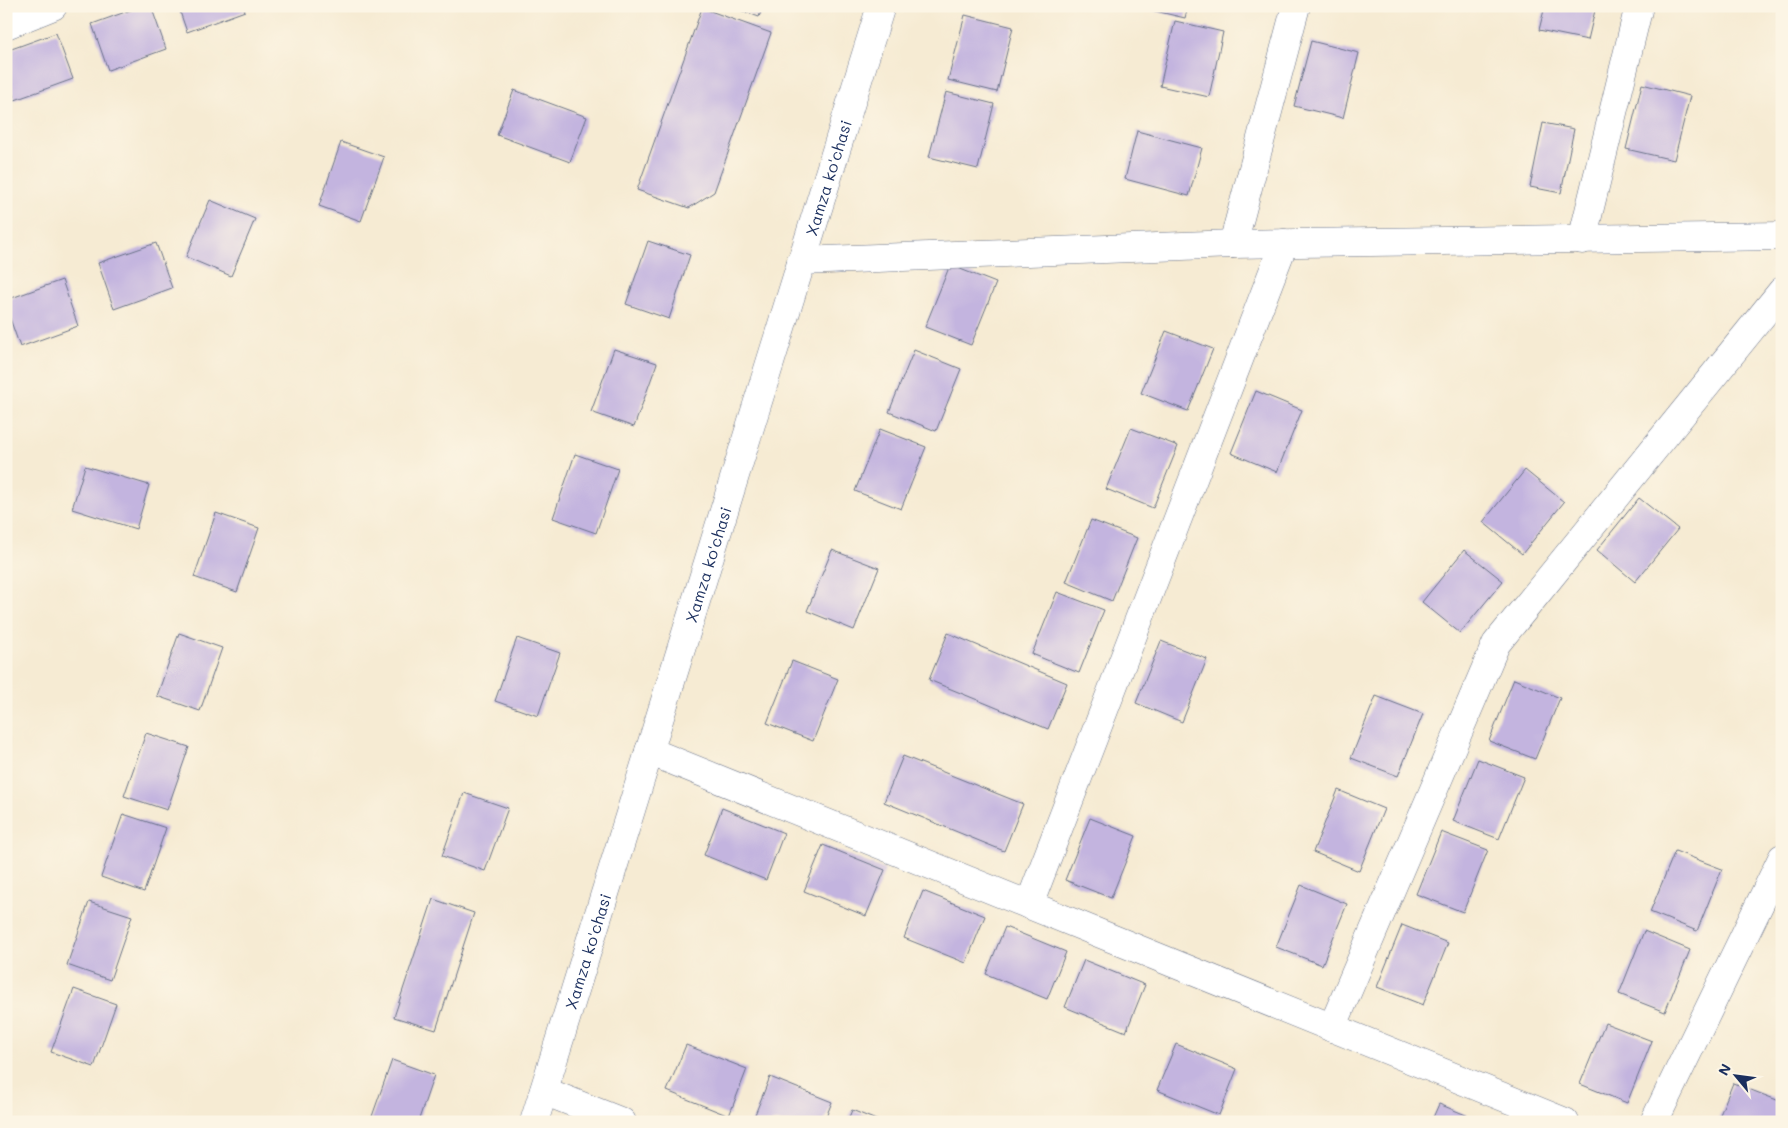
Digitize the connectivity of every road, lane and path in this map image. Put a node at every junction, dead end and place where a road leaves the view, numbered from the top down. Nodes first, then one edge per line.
1 (53, 6) edge
2 (881, 6) edge
3 (1296, 6) edge
4 (1639, 6) edge
5 (6, 25) edge
6 (1782, 236) edge
7 (1582, 240) junction
8 (1284, 243) junction
9 (1233, 244) junction
10 (801, 262) junction
11 (1782, 291) edge
12 (649, 751) junction
13 (1782, 858) edge
14 (1030, 906) junction
15 (1332, 1028) junction
16 (544, 1091) junction
17 (534, 1122) edge
18 (622, 1122) edge
19 (1565, 1122) edge
20 (1654, 1122) edge

1 - 5 street
2 - 10 street, Xamza ko'chasi
3 - 9 street
4 - 7 street
6 - 7 street
7 - 8 street
8 - 9 street
8 - 14 street
9 - 10 street
10 - 12 street, Xamza ko'chasi
11 - 15 street
12 - 14 street
12 - 16 street, Xamza ko'chasi
13 - 20 street
14 - 15 street
15 - 19 street
16 - 17 street, Xamza ko'chasi
16 - 18 street

